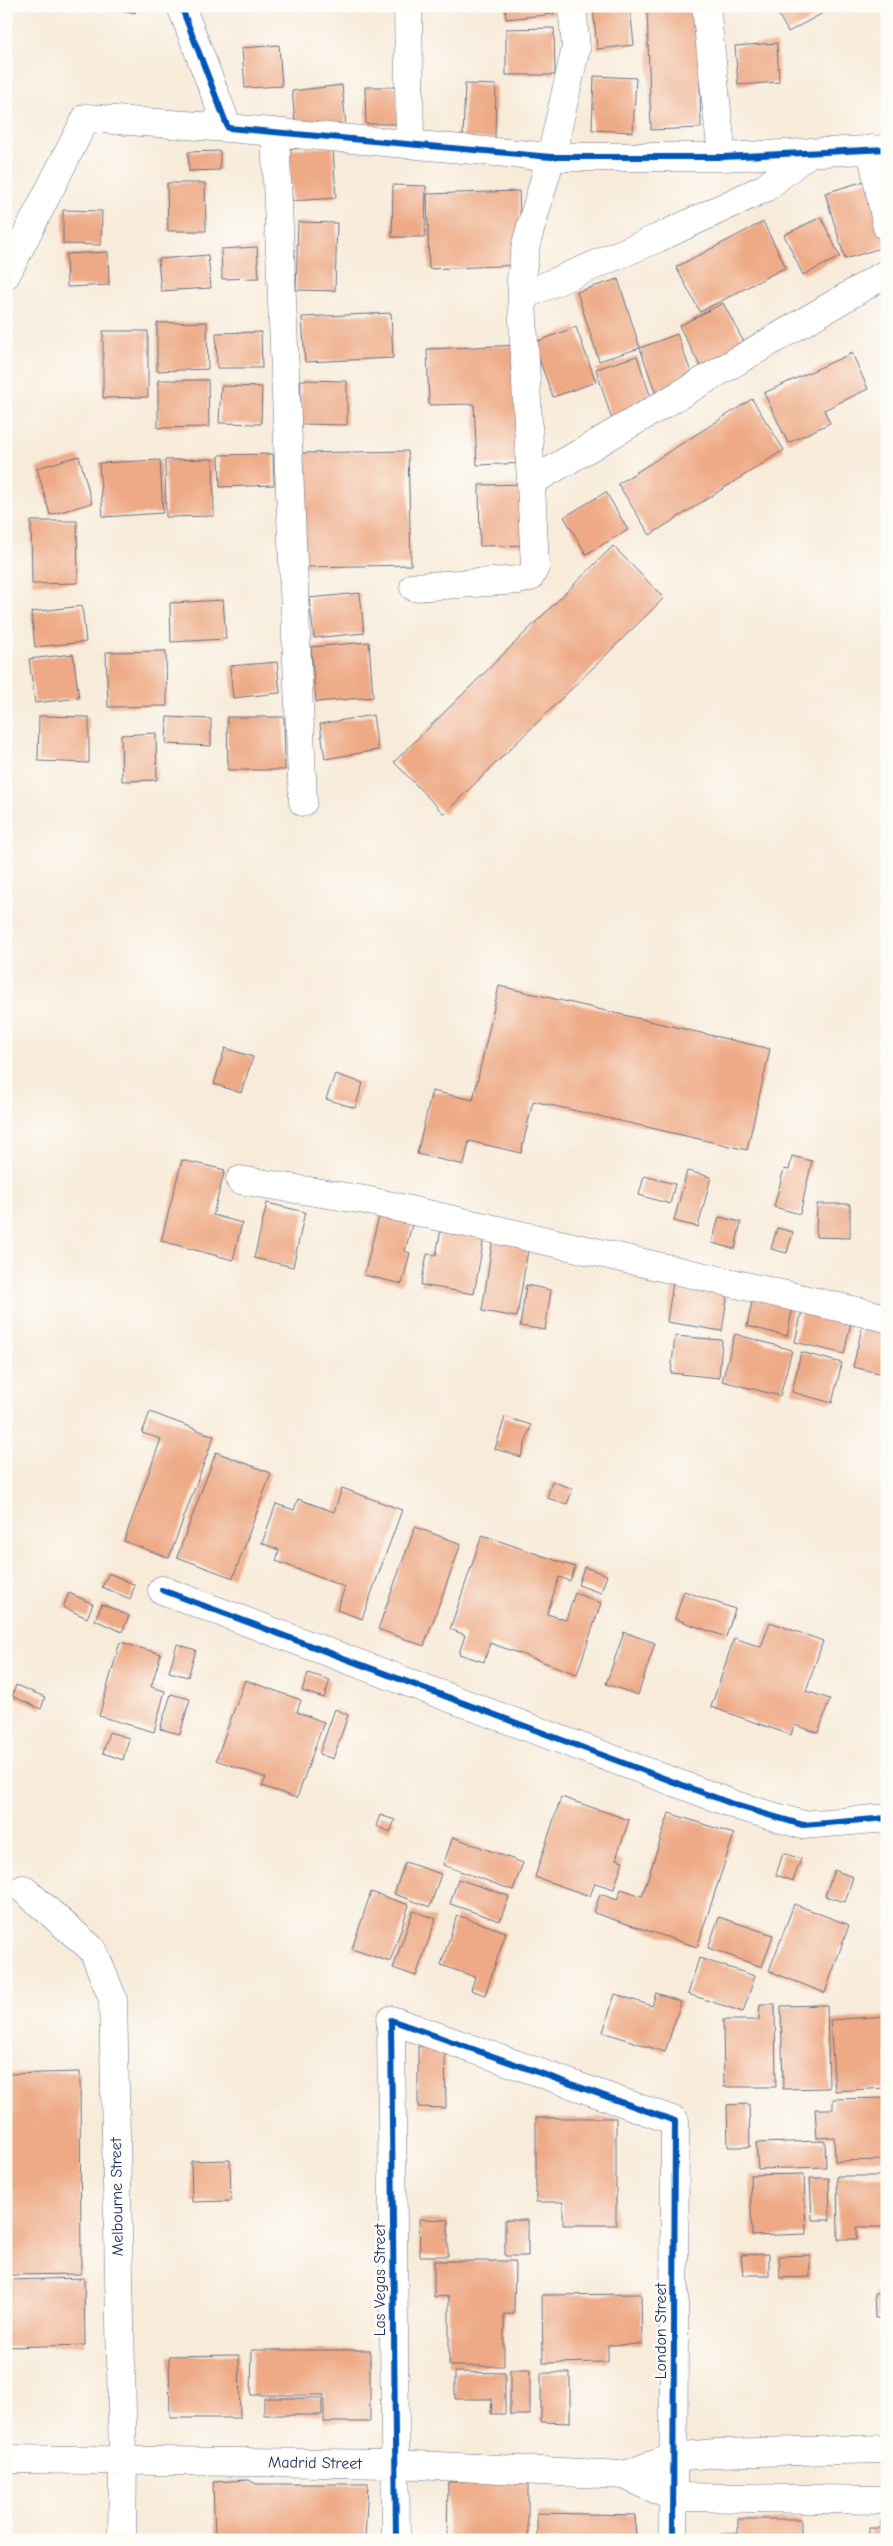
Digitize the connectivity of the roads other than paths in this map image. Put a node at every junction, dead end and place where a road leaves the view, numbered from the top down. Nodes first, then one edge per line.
1 (181, 6) edge
2 (408, 6) edge
3 (572, 6) edge
4 (706, 6) edge
5 (228, 128) junction
6 (275, 132) junction
7 (410, 144) junction
8 (879, 149) edge
9 (810, 152) junction
10 (722, 156) junction
11 (550, 157) junction
12 (887, 227) edge
13 (887, 273) edge
14 (6, 275) edge
15 (522, 296) junction
16 (531, 482) junction
17 (414, 587) dead end
18 (303, 802) dead end
19 (240, 1180) dead end
20 (887, 1318) edge
21 (162, 1590) dead end
22 (887, 1818) edge
23 (24, 1889) dead end
24 (391, 2020) joint
25 (887, 2449) edge
26 (675, 2457) junction
27 (6, 2459) edge
28 (123, 2460) junction
29 (395, 2464) junction
30 (624, 2475) junction
31 (673, 2497) junction
32 (887, 2500) edge
33 (122, 2540) edge
34 (396, 2540) edge
35 (673, 2540) edge

1 - 5 street
2 - 7 street
3 - 11 street
4 - 10 street
5 - 6 street
5 - 14 street
6 - 7 street
6 - 18 street
7 - 11 street
8 - 9 street
8 - 12 street
9 - 10 street
9 - 15 street
10 - 11 street
11 - 15 street
13 - 16 street
15 - 16 street
16 - 17 street
19 - 20 street
21 - 22 street
23 - 28 street, Melbourne Street
24 - 26 street, London Street
24 - 29 street, Las Vegas Street
25 - 26 street, Madrid Street
26 - 30 street, Madrid Street
26 - 31 street, London Street
27 - 28 street, Madrid Street
28 - 29 street, Madrid Street
28 - 33 street, Melbourne Street
29 - 30 street, Madrid Street
29 - 34 street, Las Vegas Street
30 - 31 street, Madrid Street
31 - 32 street
31 - 35 street, London Street

